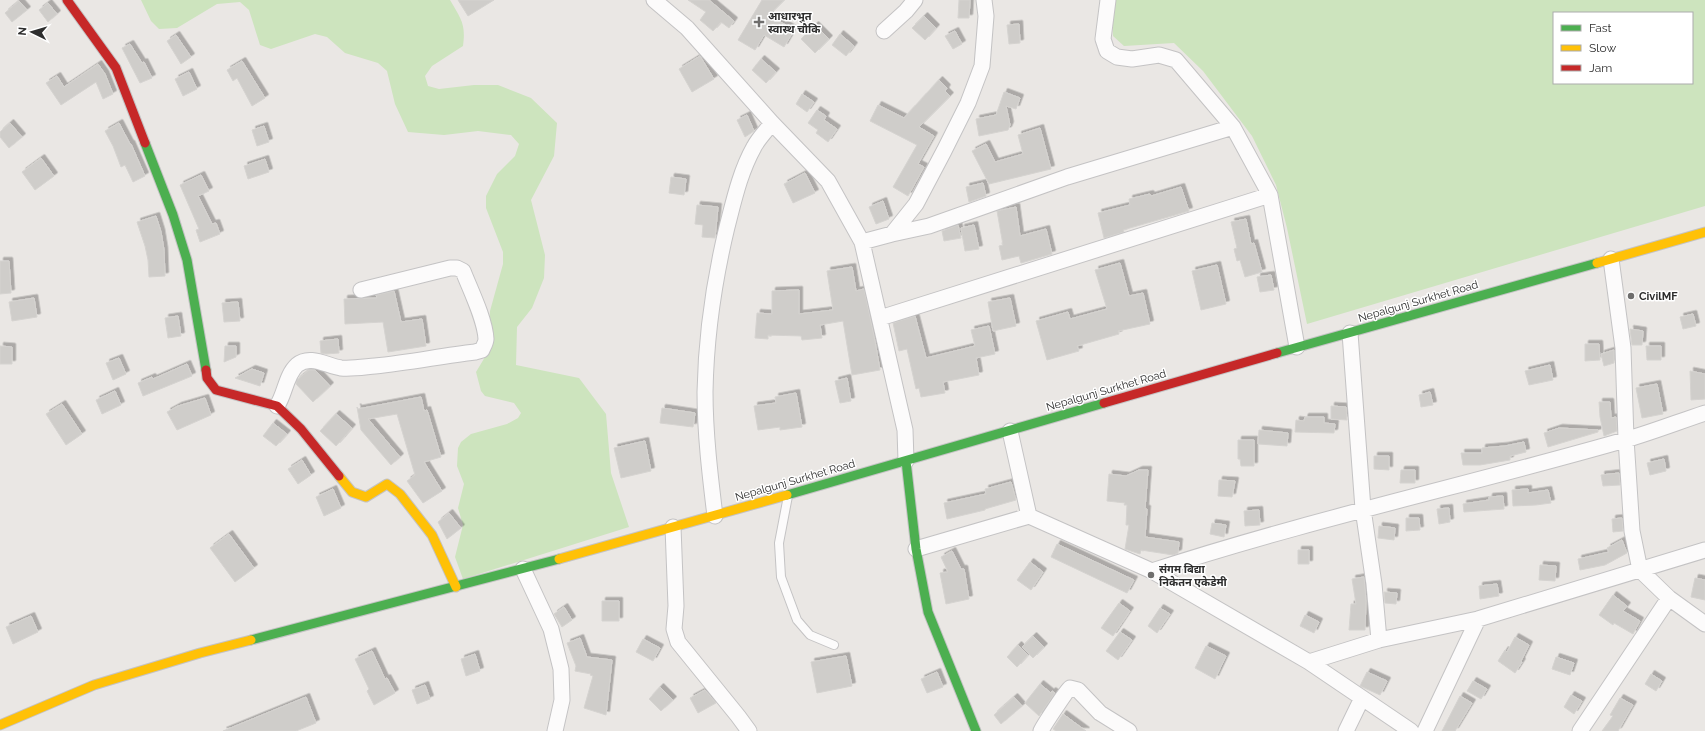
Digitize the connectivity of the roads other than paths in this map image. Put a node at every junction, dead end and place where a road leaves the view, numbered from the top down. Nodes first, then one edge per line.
1 (67, 0) edge
2 (654, 0) edge
3 (915, 0) edge
4 (984, 0) edge
5 (1108, 0) edge
6 (884, 31) dead end
7 (772, 123) junction
8 (1232, 127) junction
9 (1270, 195) junction
10 (1705, 232) edge
11 (892, 234) junction
12 (862, 242) junction
13 (1611, 259) junction
14 (360, 290) dead end
15 (880, 318) junction
16 (1350, 333) junction
17 (1296, 347) junction
18 (277, 406) junction
19 (1705, 413) edge
20 (1010, 431) junction
21 (1626, 439) junction
22 (906, 461) junction
23 (788, 496) junction
24 (1363, 509) junction
25 (715, 516) junction
26 (1029, 516) junction
27 (673, 527) junction
28 (916, 549) junction
29 (1705, 550) edge
30 (519, 570) junction
31 (1640, 570) junction
32 (1152, 571) junction
33 (456, 587) junction
34 (1669, 598) junction
35 (1478, 619) junction
36 (1705, 624) edge
37 (1379, 640) junction
38 (834, 645) dead end
39 (1309, 662) junction
40 (1362, 698) junction
41 (0, 725) edge
42 (555, 731) edge
43 (748, 731) edge
44 (976, 731) edge
45 (1041, 731) edge
46 (1130, 731) edge
47 (1346, 731) edge
48 (1411, 731) edge
49 (1424, 731) edge
50 (1580, 731) edge

1 - 18 main road
2 - 7 street
3 - 6 street
4 - 11 street
5 - 8 street
7 - 12 street
7 - 25 street
8 - 9 street
8 - 11 street
9 - 15 street
9 - 17 street
10 - 13 main road, Nepalgunj Surkhet Road
11 - 12 street
12 - 15 street
13 - 16 main road, Nepalgunj Surkhet Road
13 - 21 street
14 - 18 street
15 - 22 street
16 - 17 main road, Nepalgunj Surkhet Road
16 - 24 street
17 - 20 main road, Nepalgunj Surkhet Road
18 - 33 main road
19 - 21 street
20 - 22 main road, Nepalgunj Surkhet Road
20 - 26 street
21 - 24 street
21 - 31 street
22 - 23 main road, Nepalgunj Surkhet Road
22 - 28 main road
23 - 25 main road, Nepalgunj Surkhet Road
23 - 38 lane
24 - 32 street
24 - 37 street
25 - 27 main road, Nepalgunj Surkhet Road
26 - 28 street
26 - 32 street
27 - 30 main road, Nepalgunj Surkhet Road
27 - 43 street
28 - 44 main road
29 - 31 street
30 - 33 main road, Nepalgunj Surkhet Road
30 - 42 street
31 - 34 street
31 - 35 street
32 - 39 street
33 - 41 main road, Nepalgunj Surkhet Road
34 - 36 street
34 - 50 street
35 - 37 street
35 - 49 street
37 - 39 street
39 - 40 street
40 - 47 street
40 - 48 street
45 - 46 street

